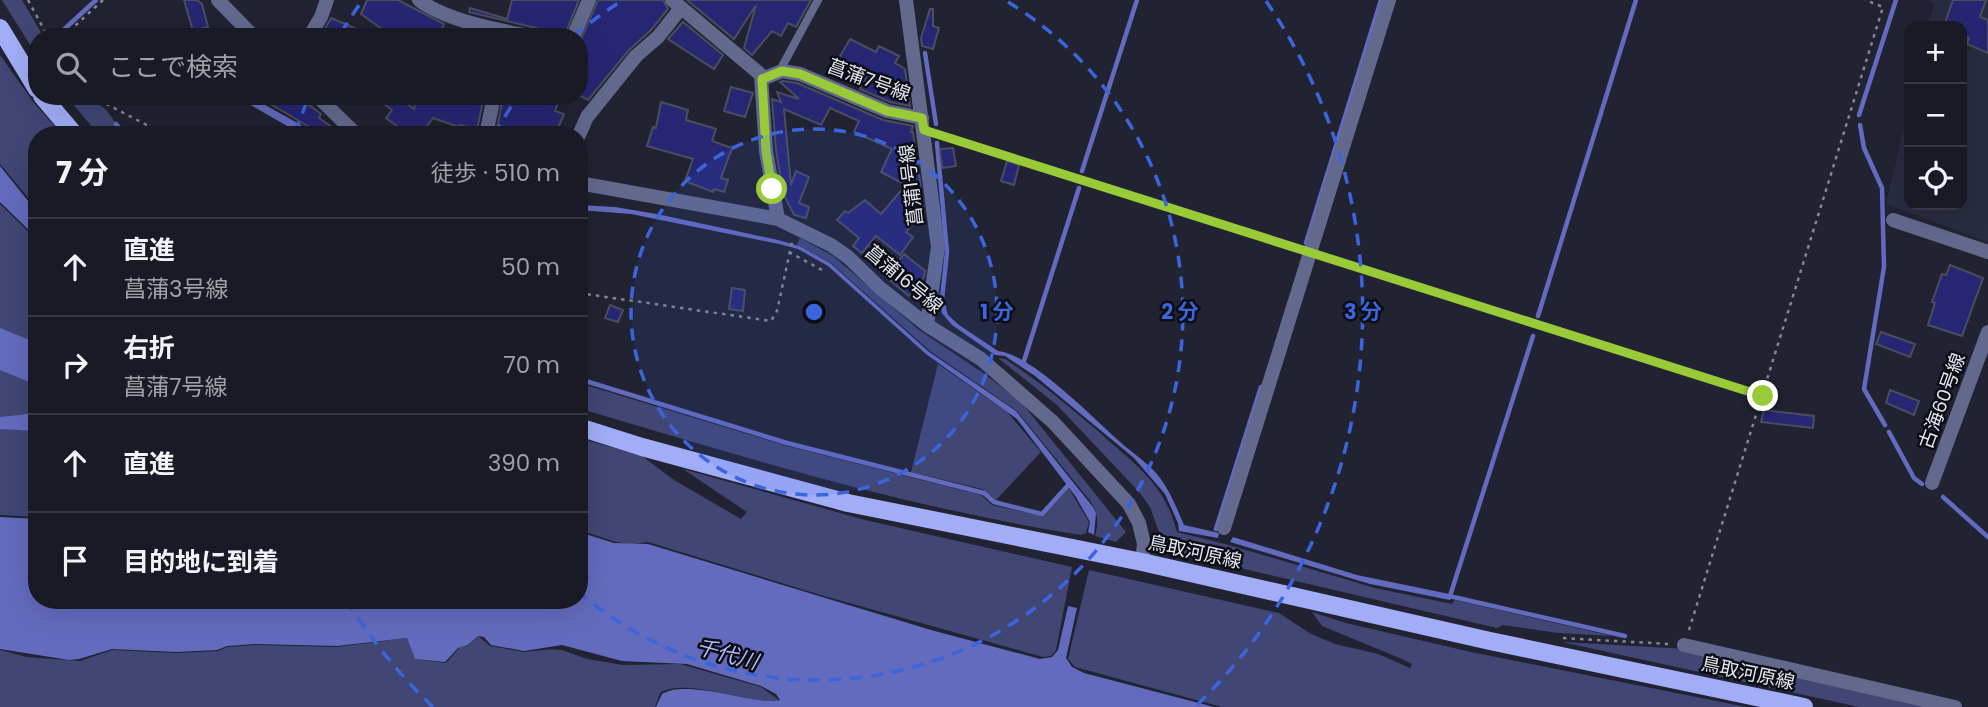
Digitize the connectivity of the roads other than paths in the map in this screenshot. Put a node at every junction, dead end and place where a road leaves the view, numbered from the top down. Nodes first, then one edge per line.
1 (218, 0) edge
2 (327, 0) edge
3 (419, 0) edge
4 (589, 0) edge
5 (818, 0) edge
6 (906, 0) edge
7 (1389, 0) edge
8 (676, 4) edge
9 (0, 28) edge
10 (245, 28) edge
11 (314, 28) edge
12 (493, 28) edge
13 (577, 28) edge
14 (779, 72) junction
15 (28, 74) edge
16 (762, 79) junction
17 (50, 105) edge
18 (328, 105) edge
19 (492, 105) edge
20 (923, 124) junction
21 (67, 126) edge
22 (348, 126) edge
23 (488, 126) edge
24 (583, 126) edge
25 (588, 185) edge
26 (778, 219) junction
27 (1893, 220) dead end
28 (1988, 252) edge
29 (928, 325) junction
30 (1988, 332) edge
31 (588, 430) edge
32 (1932, 483) dead end
33 (1224, 528) dead end
34 (1142, 562) junction
35 (1684, 645) road end
36 (1804, 707) edge
37 (1955, 707) edge

1 - 10 street
2 - 11 street
3 - 12 street
4 - 13 street
5 - 14 lane
6 - 20 street, 菖蒲1号線
7 - 33 street
8 - 16 street
8 - 24 street
9 - 15 main road
14 - 16 street
14 - 20 street, 菖蒲7号線
16 - 26 street
17 - 21 main road
18 - 22 street
19 - 23 street
20 - 29 street, 菖蒲1号線
25 - 26 street, 菖蒲16号線
26 - 29 street, 菖蒲16号線
27 - 28 street
29 - 34 street, 菖蒲16号線
30 - 32 street, 古海60号線
31 - 34 main road, 鳥取河原線
34 - 36 main road, 鳥取河原線
35 - 37 street

